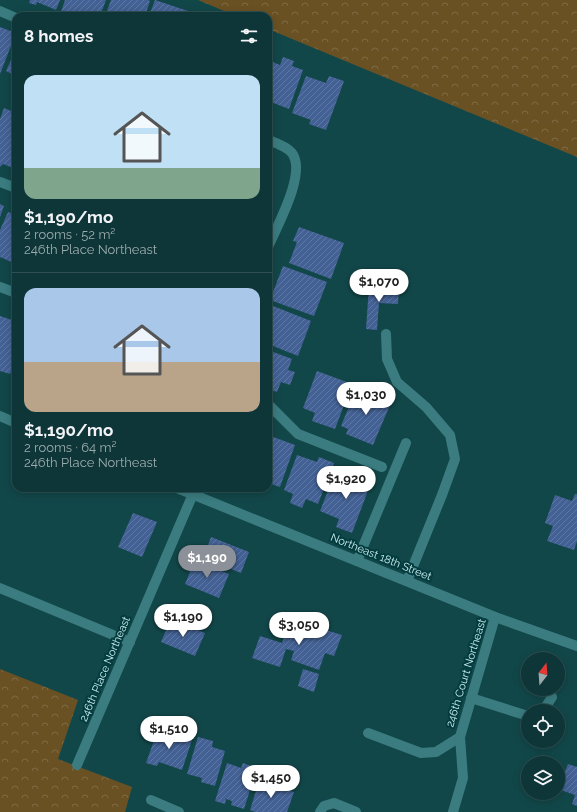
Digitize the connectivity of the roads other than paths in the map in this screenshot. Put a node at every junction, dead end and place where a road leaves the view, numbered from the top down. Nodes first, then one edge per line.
1 (0, 11) edge
2 (12, 16) edge
3 (272, 142) edge
4 (0, 182) edge
5 (12, 186) edge
6 (272, 237) edge
7 (0, 287) edge
8 (12, 291) edge
9 (386, 334) dead end
10 (272, 408) edge
11 (0, 416) edge
12 (12, 421) edge
13 (406, 443) dead end
14 (382, 467) dead end
15 (188, 492) edge
16 (193, 494) junction
17 (357, 561) junction
18 (407, 581) junction
19 (0, 588) edge
20 (495, 617) junction
21 (130, 642) junction
22 (577, 646) edge
23 (552, 697) dead end
24 (471, 698) junction
25 (548, 704) edge
26 (521, 714) edge
27 (368, 733) dead end
28 (460, 737) junction
29 (77, 765) dead end
30 (151, 800) dead end
31 (179, 812) edge
32 (320, 812) edge
33 (356, 812) edge
34 (453, 812) edge

1 - 2 street
3 - 6 street
4 - 5 street
7 - 8 street
9 - 18 street
10 - 14 street
11 - 12 street
13 - 17 street
15 - 16 street, Northeast 18th Street
16 - 17 street, Northeast 18th Street
16 - 21 street, 246th Place Northeast
17 - 18 street, Northeast 18th Street
18 - 20 street, Northeast 18th Street
19 - 21 street
20 - 22 street, Northeast 18th Street
20 - 24 street, 246th Court Northeast
21 - 29 street, 246th Place Northeast
23 - 25 street
24 - 26 street
24 - 28 street, 246th Court Northeast
27 - 28 street
28 - 34 street, 246th Court Northeast
30 - 31 street
32 - 33 street

